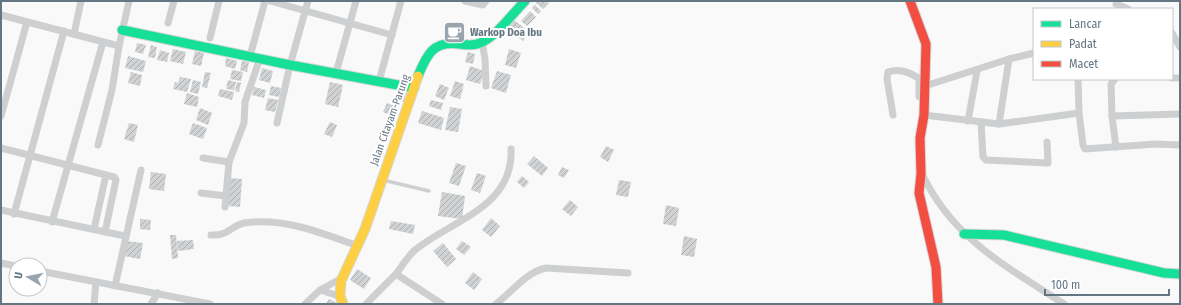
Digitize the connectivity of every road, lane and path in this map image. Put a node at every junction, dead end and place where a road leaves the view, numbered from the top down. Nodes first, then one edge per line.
1 (81, 1) edge
2 (129, 1) edge
3 (174, 1) edge
4 (220, 1) edge
5 (265, 1) edge
6 (270, 1) edge
7 (308, 1) edge
8 (356, 1) edge
9 (401, 1) edge
10 (464, 1) edge
11 (486, 1) edge
12 (525, 1) edge
13 (910, 1) edge
14 (1115, 5) edge
15 (1125, 8) edge
16 (304, 11) junction
17 (1, 15) edge
18 (27, 22) junction
19 (168, 23) dead end
20 (350, 23) junction
21 (122, 30) junction
22 (64, 31) junction
23 (74, 34) junction
24 (392, 35) junction
25 (1173, 35) edge
26 (210, 38) dead end
27 (103, 42) junction
28 (482, 42) junction
29 (119, 46) junction
30 (1180, 47) edge
31 (1033, 54) edge
32 (250, 56) junction
33 (260, 58) junction
34 (1009, 59) junction
35 (290, 65) junction
36 (977, 71) junction
37 (336, 73) junction
38 (1078, 80) edge
39 (1114, 80) edge
40 (379, 81) junction
41 (923, 83) junction
42 (486, 86) dead end
43 (414, 88) junction
44 (1079, 113) junction
45 (1180, 114) edge
46 (893, 115) dead end
47 (924, 115) junction
48 (1, 116) edge
49 (1112, 116) junction
50 (968, 121) junction
51 (981, 122) junction
52 (276, 123) dead end
53 (999, 124) junction
54 (1047, 142) dead end
55 (1180, 145) edge
56 (98, 146) dead end
57 (1116, 147) junction
58 (1, 148) edge
59 (511, 149) dead end
60 (30, 156) junction
61 (203, 158) dead end
62 (229, 162) junction
63 (67, 166) junction
64 (140, 170) dead end
65 (921, 174) junction
66 (106, 175) junction
67 (382, 180) junction
68 (429, 191) dead end
69 (201, 193) dead end
70 (226, 196) junction
71 (225, 207) dead end
72 (1, 210) edge
73 (14, 214) junction
74 (52, 222) junction
75 (94, 229) junction
76 (105, 232) junction
77 (964, 234) junction
78 (211, 235) dead end
79 (125, 236) junction
80 (358, 246) junction
81 (48, 273) edge
82 (628, 273) dead end
83 (396, 274) junction
84 (1180, 274) edge
85 (342, 278) junction
86 (96, 282) junction
87 (115, 286) junction
88 (320, 290) junction
89 (158, 293) junction
90 (341, 301) edge
91 (94, 304) edge
92 (151, 304) edge
93 (210, 304) edge
94 (305, 304) edge
95 (366, 304) edge
96 (442, 304) edge
97 (496, 304) edge
98 (938, 304) edge
99 (1064, 304) edge

1 - 23 street
2 - 21 street
3 - 19 street
4 - 26 street
5 - 32 street
6 - 16 street
7 - 16 street
8 - 20 street
9 - 24 street
10 - 11 street
12 - 28 street
13 - 41 street
14 - 15 street
16 - 20 street
16 - 35 street
17 - 18 street
18 - 22 street
18 - 48 street
20 - 24 street
20 - 37 street
21 - 29 street
21 - 32 street
22 - 23 street
22 - 60 street
23 - 27 street
24 - 40 street
25 - 30 street
27 - 29 street
27 - 63 street
28 - 42 street
28 - 43 street, Jalan Citayam-Parung
29 - 56 street
31 - 34 street
32 - 33 street
33 - 35 street
33 - 62 street
34 - 36 street
34 - 53 street
35 - 37 street
35 - 52 street
36 - 41 street
36 - 50 street
37 - 40 street
38 - 44 street
39 - 49 street
40 - 43 street
41 - 46 street
41 - 47 street
43 - 67 street, Jalan Citayam-Parung
44 - 53 street
44 - 57 street
45 - 49 street
47 - 50 street
47 - 65 street
49 - 57 street
50 - 51 street
51 - 53 street
51 - 54 street
55 - 57 street
58 - 60 street
59 - 83 street
60 - 63 street
60 - 73 street
61 - 62 street
62 - 70 street
63 - 66 street
63 - 74 street
64 - 79 street
65 - 77 street
65 - 98 street
66 - 75 street
66 - 76 street
67 - 68 lane
67 - 80 street, Jalan Citayam-Parung
69 - 70 street
70 - 71 street
72 - 73 street
73 - 74 street
74 - 75 street
75 - 76 street
76 - 79 street
77 - 84 street
77 - 99 street
78 - 80 street
79 - 87 street
80 - 85 street, Jalan Citayam-Parung
81 - 86 street
82 - 97 street
83 - 95 street
83 - 96 street
85 - 88 street
85 - 90 street, Jalan Citayam-Parung
86 - 87 street
86 - 91 street
87 - 89 street
88 - 90 street
88 - 94 street
89 - 92 street
89 - 93 street

